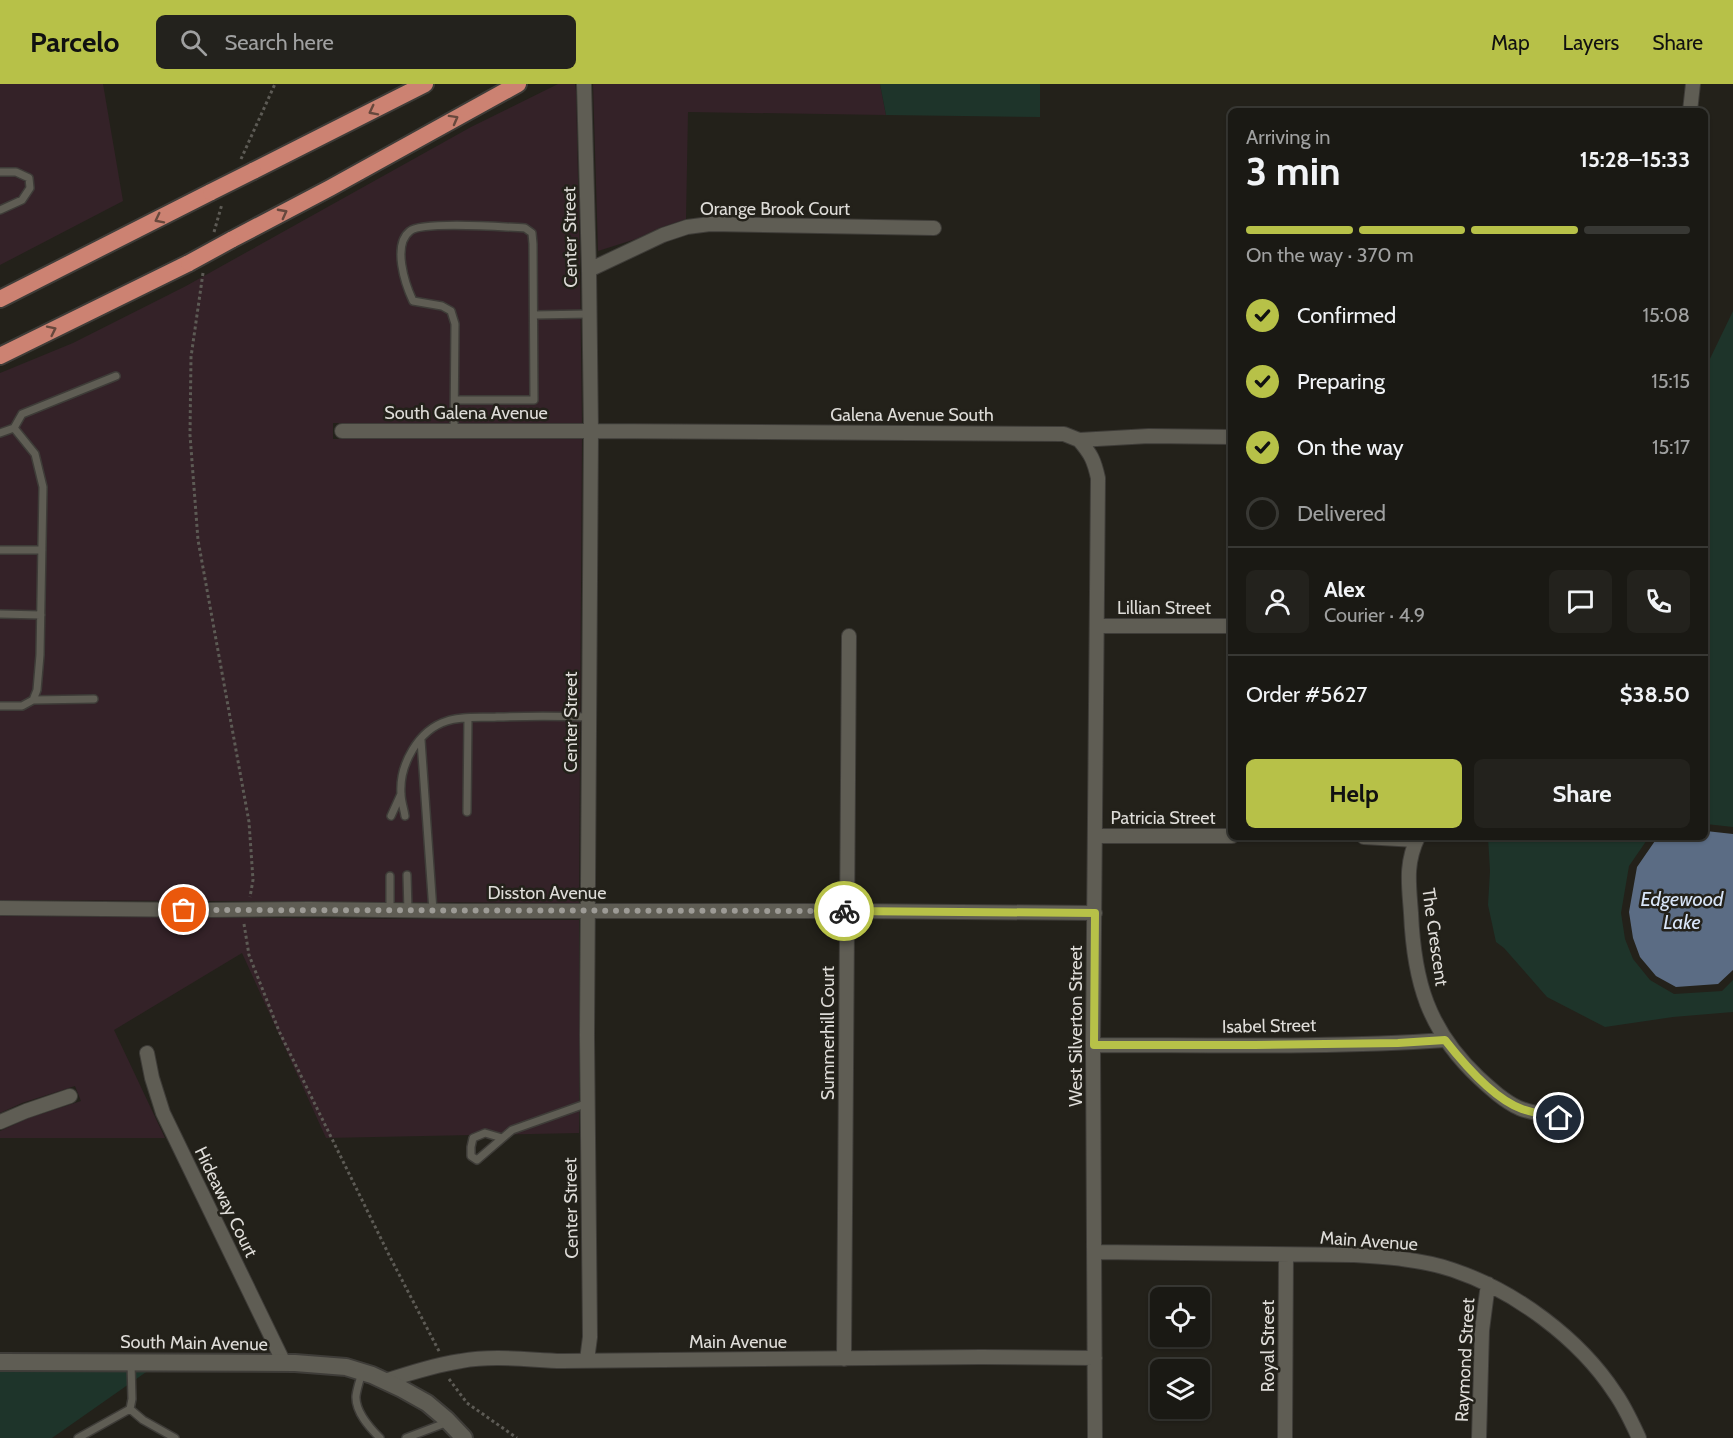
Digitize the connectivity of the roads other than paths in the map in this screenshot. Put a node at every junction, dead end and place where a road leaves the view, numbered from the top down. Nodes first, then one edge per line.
1 (425, 84) edge
2 (518, 84) edge
3 (584, 84) edge
4 (1694, 84) edge
5 (1690, 108) edge
6 (0, 172) edge
7 (0, 210) edge
8 (933, 228) dead end
9 (589, 270) junction
10 (0, 299) edge
11 (590, 314) junction
12 (534, 315) junction
13 (0, 356) edge
14 (116, 376) dead end
15 (455, 400) junction
16 (14, 428) junction
17 (342, 431) dead end
18 (454, 431) junction
19 (591, 431) junction
20 (0, 433) edge
21 (1228, 437) edge
22 (1079, 440) junction
23 (0, 550) edge
24 (42, 550) junction
25 (0, 614) edge
26 (41, 615) junction
27 (1097, 626) junction
28 (1228, 626) edge
29 (849, 636) dead end
30 (94, 699) dead end
31 (33, 700) junction
32 (0, 706) edge
33 (589, 717) junction
34 (468, 718) junction
35 (421, 740) junction
36 (401, 794) junction
37 (467, 812) dead end
38 (391, 816) dead end
39 (405, 816) dead end
40 (1095, 836) junction
41 (1228, 836) edge
42 (1416, 840) edge
43 (407, 875) dead end
44 (390, 876) dead end
45 (0, 908) edge
46 (390, 910) junction
47 (408, 911) junction
48 (433, 911) junction
49 (847, 911) junction
50 (588, 912) junction
51 (1095, 913) junction
52 (1445, 1040) junction
53 (1094, 1045) junction
54 (147, 1053) dead end
55 (70, 1096) dead end
56 (588, 1103) junction
57 (1559, 1118) dead end
58 (0, 1122) edge
59 (502, 1138) junction
60 (1095, 1252) junction
61 (1286, 1255) junction
62 (1488, 1284) junction
63 (1095, 1358) junction
64 (844, 1359) junction
65 (586, 1360) junction
66 (0, 1362) edge
67 (130, 1362) junction
68 (284, 1363) junction
69 (362, 1372) junction
70 (385, 1381) junction
71 (130, 1409) junction
72 (448, 1422) junction
73 (78, 1438) edge
74 (175, 1438) edge
75 (380, 1438) edge
76 (406, 1438) edge
77 (464, 1438) edge
78 (1095, 1438) edge
79 (1286, 1438) edge
80 (1479, 1438) edge
81 (1639, 1438) edge

1 -> 10 highway, bridge
13 -> 2 highway, bridge
3 - 9 street, Center Street
4 - 5 street
6 - 7 lane
8 - 9 street, Orange Brook Court
9 - 11 street, Center Street
11 - 12 lane
11 - 19 street, Center Street
12 - 15 lane
12 - 15 lane
14 - 16 lane
15 - 18 lane
16 - 20 lane
16 - 24 lane
17 - 18 street, South Galena Avenue
18 - 19 street, South Galena Avenue
19 - 22 street, Galena Avenue South
19 - 33 street, Center Street
21 - 22 street, Galena Avenue South
22 - 27 street, West Silverton Street
23 - 24 lane
24 - 26 lane
25 - 26 lane
26 - 31 lane
27 - 28 street, Lillian Street
27 - 40 street, West Silverton Street
29 - 49 street, Summerhill Court
30 - 31 lane
31 - 32 lane
33 - 34 lane
33 - 50 street, Center Street
34 - 35 lane
34 - 37 lane
35 - 36 lane
35 - 48 lane
36 - 38 lane
36 - 39 lane
40 - 41 street, Patricia Street
40 - 51 street, West Silverton Street
42 - 52 street, The Crescent
43 - 47 lane
44 - 46 lane
45 - 46 street, Disston Avenue
46 - 47 street, Disston Avenue
47 - 48 street, Disston Avenue
48 - 50 street, Disston Avenue
49 - 50 street, Disston Avenue
49 - 51 street, Disston Avenue
49 - 64 street, Summerhill Court
50 - 56 street, Center Street
51 - 53 street, West Silverton Street
52 - 53 street, Isabel Street
52 - 57 street, The Crescent
53 - 60 street, West Silverton Street
54 - 68 street, Hideaway Court
55 - 58 street
56 - 59 lane
56 - 65 street, Center Street
59 - 59 lane
60 - 61 street, Main Avenue
60 - 63 street, West Silverton Street
61 - 62 street, Main Avenue
61 - 79 street, Royal Street
62 - 80 street, Raymond Street
62 - 81 street, Main Avenue
63 - 64 street, Main Avenue
63 - 78 street, West Silverton Street
64 - 65 street, Main Avenue
65 - 70 street, Main Avenue
66 - 67 street, South Main Avenue
67 - 68 street, South Main Avenue
67 - 71 lane
68 - 69 street, South Main Avenue
69 - 70 street, South Main Avenue
69 - 75 lane
70 - 72 street, South Main Avenue
71 - 73 lane
71 - 74 lane
72 - 76 lane
72 - 77 street, South Main Avenue

